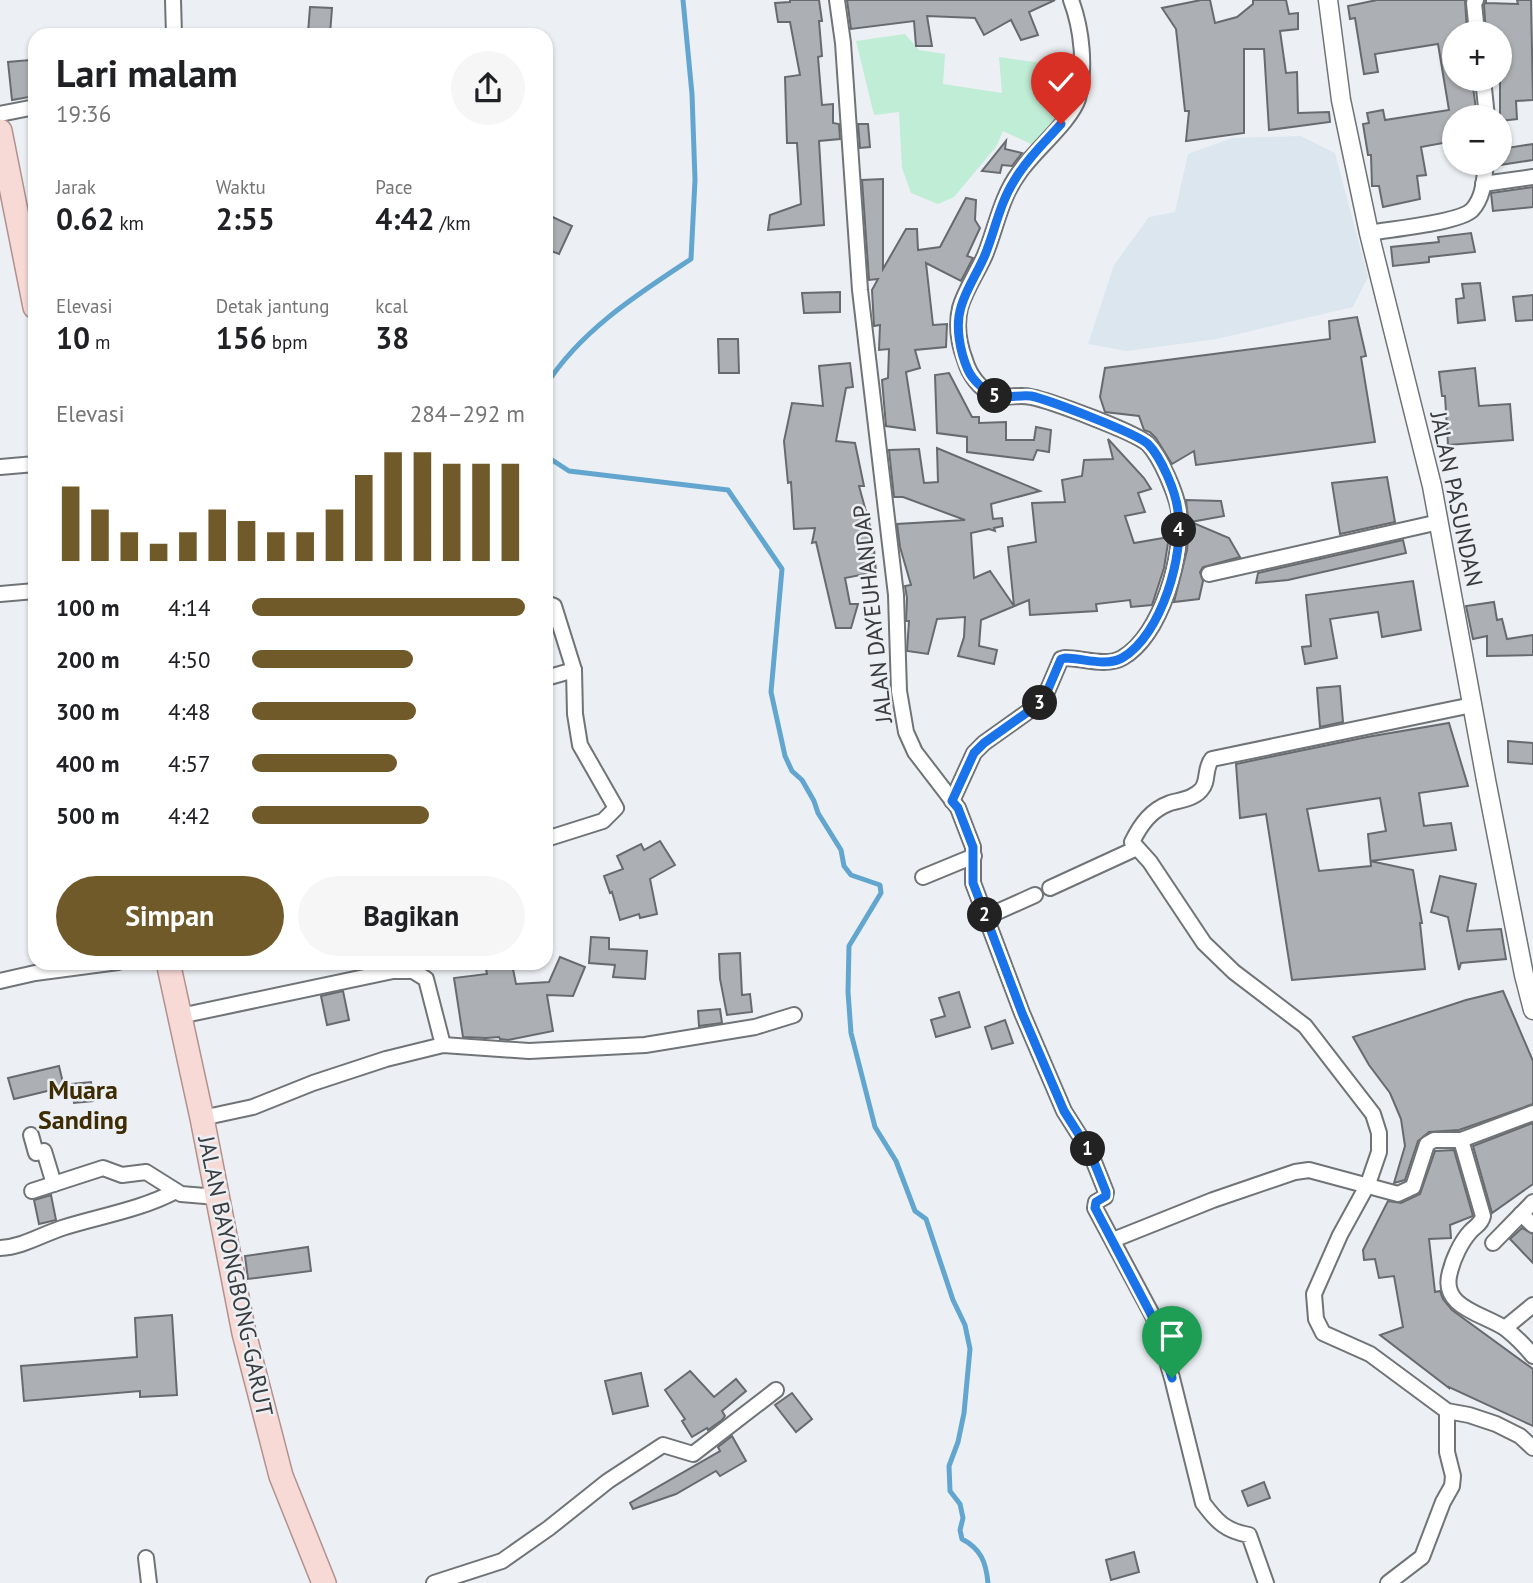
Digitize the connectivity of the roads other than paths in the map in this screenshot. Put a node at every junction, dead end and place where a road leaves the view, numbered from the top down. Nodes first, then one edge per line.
1 (173, 0) edge
2 (838, 0) edge
3 (1071, 0) edge
4 (1328, 0) edge
5 (1476, 0) edge
6 (1476, 21) edge
7 (174, 28) edge
8 (28, 108) edge
9 (0, 114) edge
10 (0, 131) edge
11 (4, 175) edge
12 (1484, 175) edge
13 (1533, 177) edge
14 (1483, 184) junction
15 (1370, 233) junction
16 (28, 277) edge
17 (28, 465) edge
18 (0, 467) edge
19 (1439, 522) junction
20 (1209, 574) dead end
21 (28, 592) edge
22 (0, 594) edge
23 (553, 606) edge
24 (574, 670) junction
25 (553, 676) edge
26 (1472, 705) junction
27 (955, 805) junction
28 (553, 837) edge
29 (1137, 848) junction
30 (973, 852) junction
31 (923, 877) dead end
32 (1050, 888) dead end
33 (1035, 895) dead end
34 (986, 917) junction
35 (58, 970) edge
36 (170, 970) edge
37 (0, 981) edge
38 (1533, 1010) edge
39 (180, 1016) junction
40 (794, 1016) dead end
41 (443, 1045) junction
42 (1533, 1113) edge
43 (202, 1118) junction
44 (32, 1135) dead end
45 (1461, 1140) junction
46 (54, 1184) junction
47 (1376, 1187) junction
48 (32, 1191) dead end
49 (176, 1191) junction
50 (217, 1197) junction
51 (1533, 1202) edge
52 (1521, 1214) junction
53 (1533, 1225) edge
54 (1113, 1240) junction
55 (1493, 1243) dead end
56 (0, 1248) edge
57 (1533, 1306) edge
58 (1504, 1328) junction
59 (1533, 1356) edge
60 (776, 1390) dead end
61 (1447, 1411) junction
62 (1533, 1448) edge
63 (146, 1558) dead end
64 (149, 1583) edge
65 (324, 1583) edge
66 (434, 1583) edge
67 (1266, 1583) edge
68 (1388, 1583) edge

1 - 7 street
2 - 27 street, JALAN DAYEUHANDAP
3 - 27 street
4 - 15 street, JALAN PASUNDAN
5 - 6 street
8 - 9 street
10 - 11 main road
11 - 16 main road
12 - 14 street
13 - 14 street
14 - 15 street
15 - 19 street, JALAN PASUNDAN
17 - 18 street
19 - 20 street
19 - 26 street, JALAN PASUNDAN
21 - 22 street
23 - 24 street
24 - 25 street
24 - 28 street
26 - 29 street
26 - 38 street, JALAN PASUNDAN
27 - 30 street, JALAN DAYEUHANDAP
29 - 32 street
29 - 47 street
30 - 31 street
30 - 34 street, JALAN DAYEUHANDAP
33 - 34 street
34 - 54 street, JALAN DAYEUHANDAP
35 - 37 street
36 - 39 main road, JALAN BAYONGBONG-GARUT
39 - 41 street
39 - 43 main road, JALAN BAYONGBONG-GARUT
40 - 41 street
41 - 43 street
42 - 45 street
43 - 50 main road, JALAN BAYONGBONG-GARUT
44 - 46 street
45 - 47 street
45 - 58 street
46 - 48 street
46 - 49 street
47 - 54 street
47 - 61 street
49 - 50 street
49 - 56 street
50 - 65 main road, JALAN BAYONGBONG-GARUT
51 - 52 street
52 - 53 street
52 - 55 street
54 - 67 street, JALAN DAYEUHANDAP
57 - 58 street
58 - 59 street
60 - 66 street
61 - 62 street
61 - 68 street
63 - 64 street

